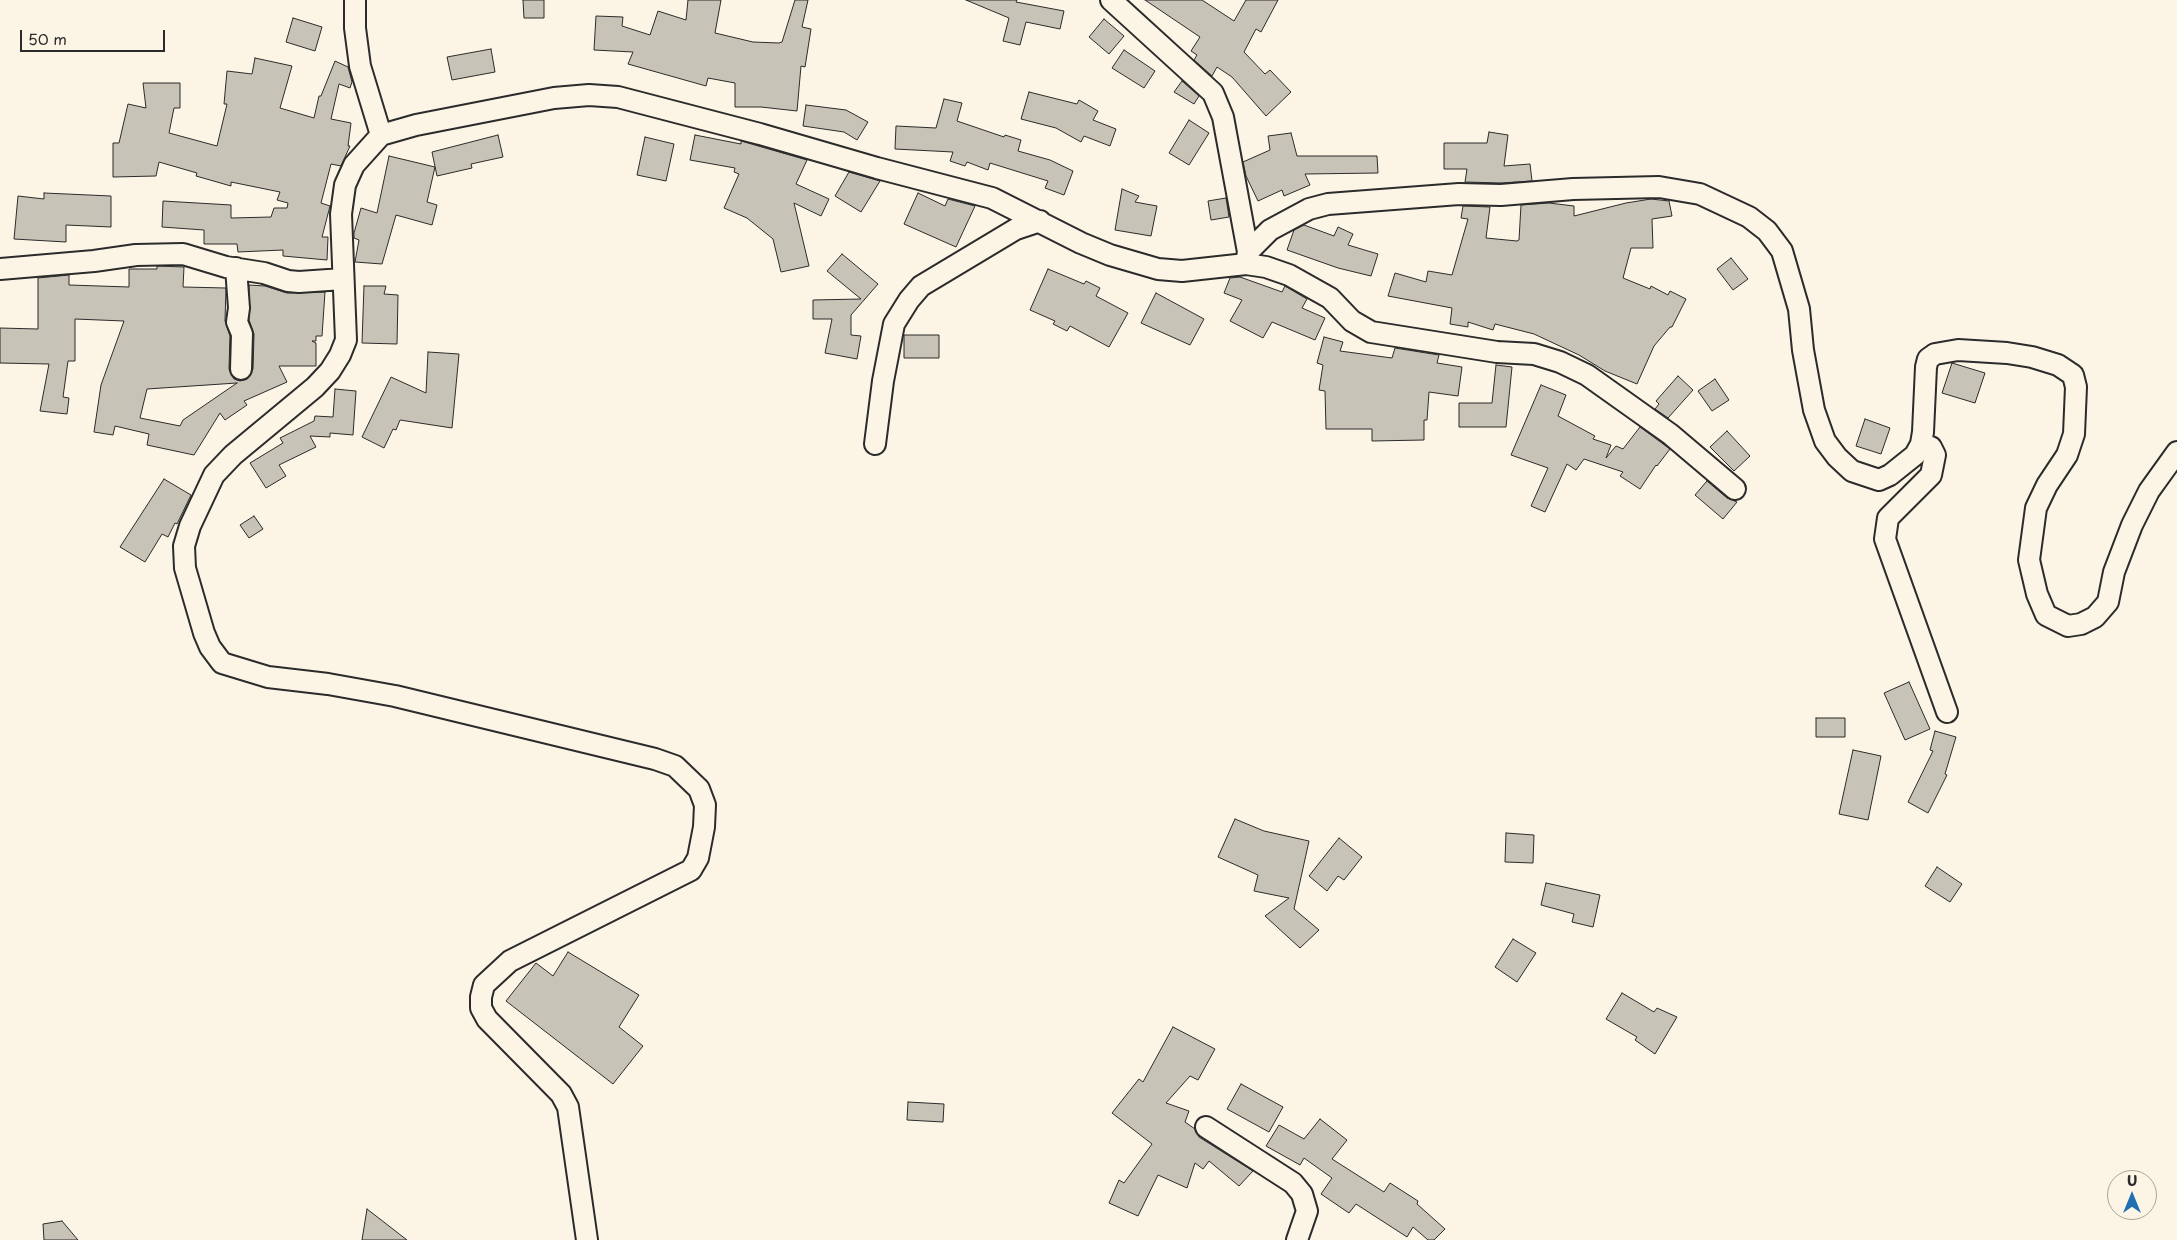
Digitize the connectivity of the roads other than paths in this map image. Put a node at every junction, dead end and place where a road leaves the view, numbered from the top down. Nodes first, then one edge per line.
1 (355, 0) edge
2 (1111, 0) edge
3 (381, 136) junction
4 (1040, 221) junction
5 (1247, 258) junction
6 (236, 268) junction
7 (0, 269) edge
8 (343, 279) junction
9 (241, 369) dead end
10 (875, 444) dead end
11 (1921, 444) junction
12 (2177, 452) edge
13 (1734, 489) dead end
14 (1947, 712) dead end
15 (1206, 1127) dead end
16 (587, 1240) edge
17 (1297, 1240) edge

1 - 3 street
2 - 5 street
3 - 4 street
3 - 8 street
4 - 5 street
4 - 10 street
5 - 11 street
5 - 13 street
6 - 7 street
6 - 8 street
6 - 9 street
8 - 16 street
11 - 12 street
11 - 14 street
15 - 17 street

